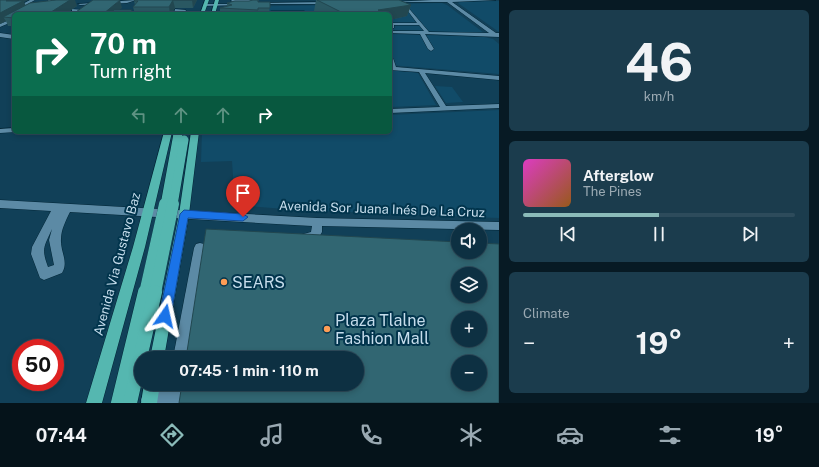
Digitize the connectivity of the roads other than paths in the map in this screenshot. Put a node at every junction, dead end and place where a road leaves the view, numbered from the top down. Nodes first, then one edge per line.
1 (33, 0) edge
2 (52, 0) edge
3 (134, 0) edge
4 (207, 0) edge
5 (225, 0) edge
6 (269, 0) edge
7 (494, 0) edge
8 (118, 1) edge
9 (128, 1) edge
10 (421, 1) edge
11 (448, 1) edge
12 (88, 2) edge
13 (99, 2) edge
14 (109, 2) edge
15 (217, 2) edge
16 (283, 2) edge
17 (384, 2) edge
18 (48, 3) junction
19 (252, 3) edge
20 (331, 3) edge
21 (300, 4) junction
22 (205, 5) junction
23 (265, 6) junction
24 (406, 6) edge
25 (37, 8) junction
26 (246, 8) edge
27 (74, 10) junction
28 (226, 10) edge
29 (28, 12) edge
30 (70, 12) edge
31 (80, 12) edge
32 (203, 12) edge
33 (214, 12) edge
34 (304, 12) edge
35 (415, 17) junction
36 (12, 19) edge
37 (392, 25) edge
38 (0, 26) edge
39 (392, 26) edge
40 (392, 26) edge
41 (422, 28) junction
42 (0, 36) edge
43 (498, 36) edge
44 (12, 37) edge
45 (431, 49) dead end
46 (392, 68) edge
47 (421, 71) junction
48 (499, 78) edge
49 (499, 106) edge
50 (444, 108) junction
51 (392, 111) edge
52 (12, 130) edge
53 (0, 131) edge
54 (168, 134) edge
55 (178, 134) edge
56 (185, 134) edge
57 (195, 134) edge
58 (0, 204) edge
59 (63, 207) junction
60 (149, 212) junction
61 (184, 214) junction
62 (317, 222) junction
63 (499, 226) edge
64 (56, 232) junction
65 (44, 234) junction
66 (294, 237) edge
67 (200, 248) dead end
68 (158, 351) edge
69 (181, 351) edge
70 (151, 391) edge
71 (177, 391) edge
72 (149, 402) edge
73 (177, 402) edge
74 (94, 403) edge
75 (118, 403) edge
76 (130, 403) edge

1 - 25 street
2 - 18 street
3 - 9 street
4 - 22 main road
5 - 15 street
5 - 19 street
6 - 16 street
7 - 11 street
8 - 9 street
8 - 14 street
10 - 11 street
10 - 17 street
11 - 43 street
12 - 13 street
12 - 27 street
13 - 14 street
15 - 19 street
15 - 22 street
15 - 33 main road
16 - 21 street
16 - 23 street
18 - 25 street
18 - 25 street
19 - 23 street
20 - 21 street
21 - 34 street
22 - 32 main road
23 - 23 street
24 - 35 street
25 - 29 street
26 - 28 street
27 - 30 street
27 - 31 street
35 - 37 street
35 - 41 street
36 - 38 street
39 - 41 street
40 - 41 street
41 - 43 street
41 - 45 street
42 - 44 street
46 - 47 street
47 - 48 street
47 - 50 street
49 - 50 street
50 - 51 street
52 - 53 street
54 - 60 main road, Avenida Via Gustavo Baz
55 - 75 main road, bridge
56 - 76 main road, bridge
57 - 61 main road
58 - 59 street, Avenida Sor Juana Inés De La Cruz
59 - 60 street, Avenida Sor Juana Inés De La Cruz
59 - 64 street
59 - 65 street
60 - 61 street, Avenida Sor Juana Inés De La Cruz
60 - 74 main road, Avenida Via Gustavo Baz
61 - 62 street, Avenida Sor Juana Inés De La Cruz
61 - 68 main road
62 - 63 street, Avenida Sor Juana Inés De La Cruz
62 - 66 street
64 - 65 street
64 - 65 street
67 - 69 street
70 - 72 main road
71 - 73 street
72 - 73 street

